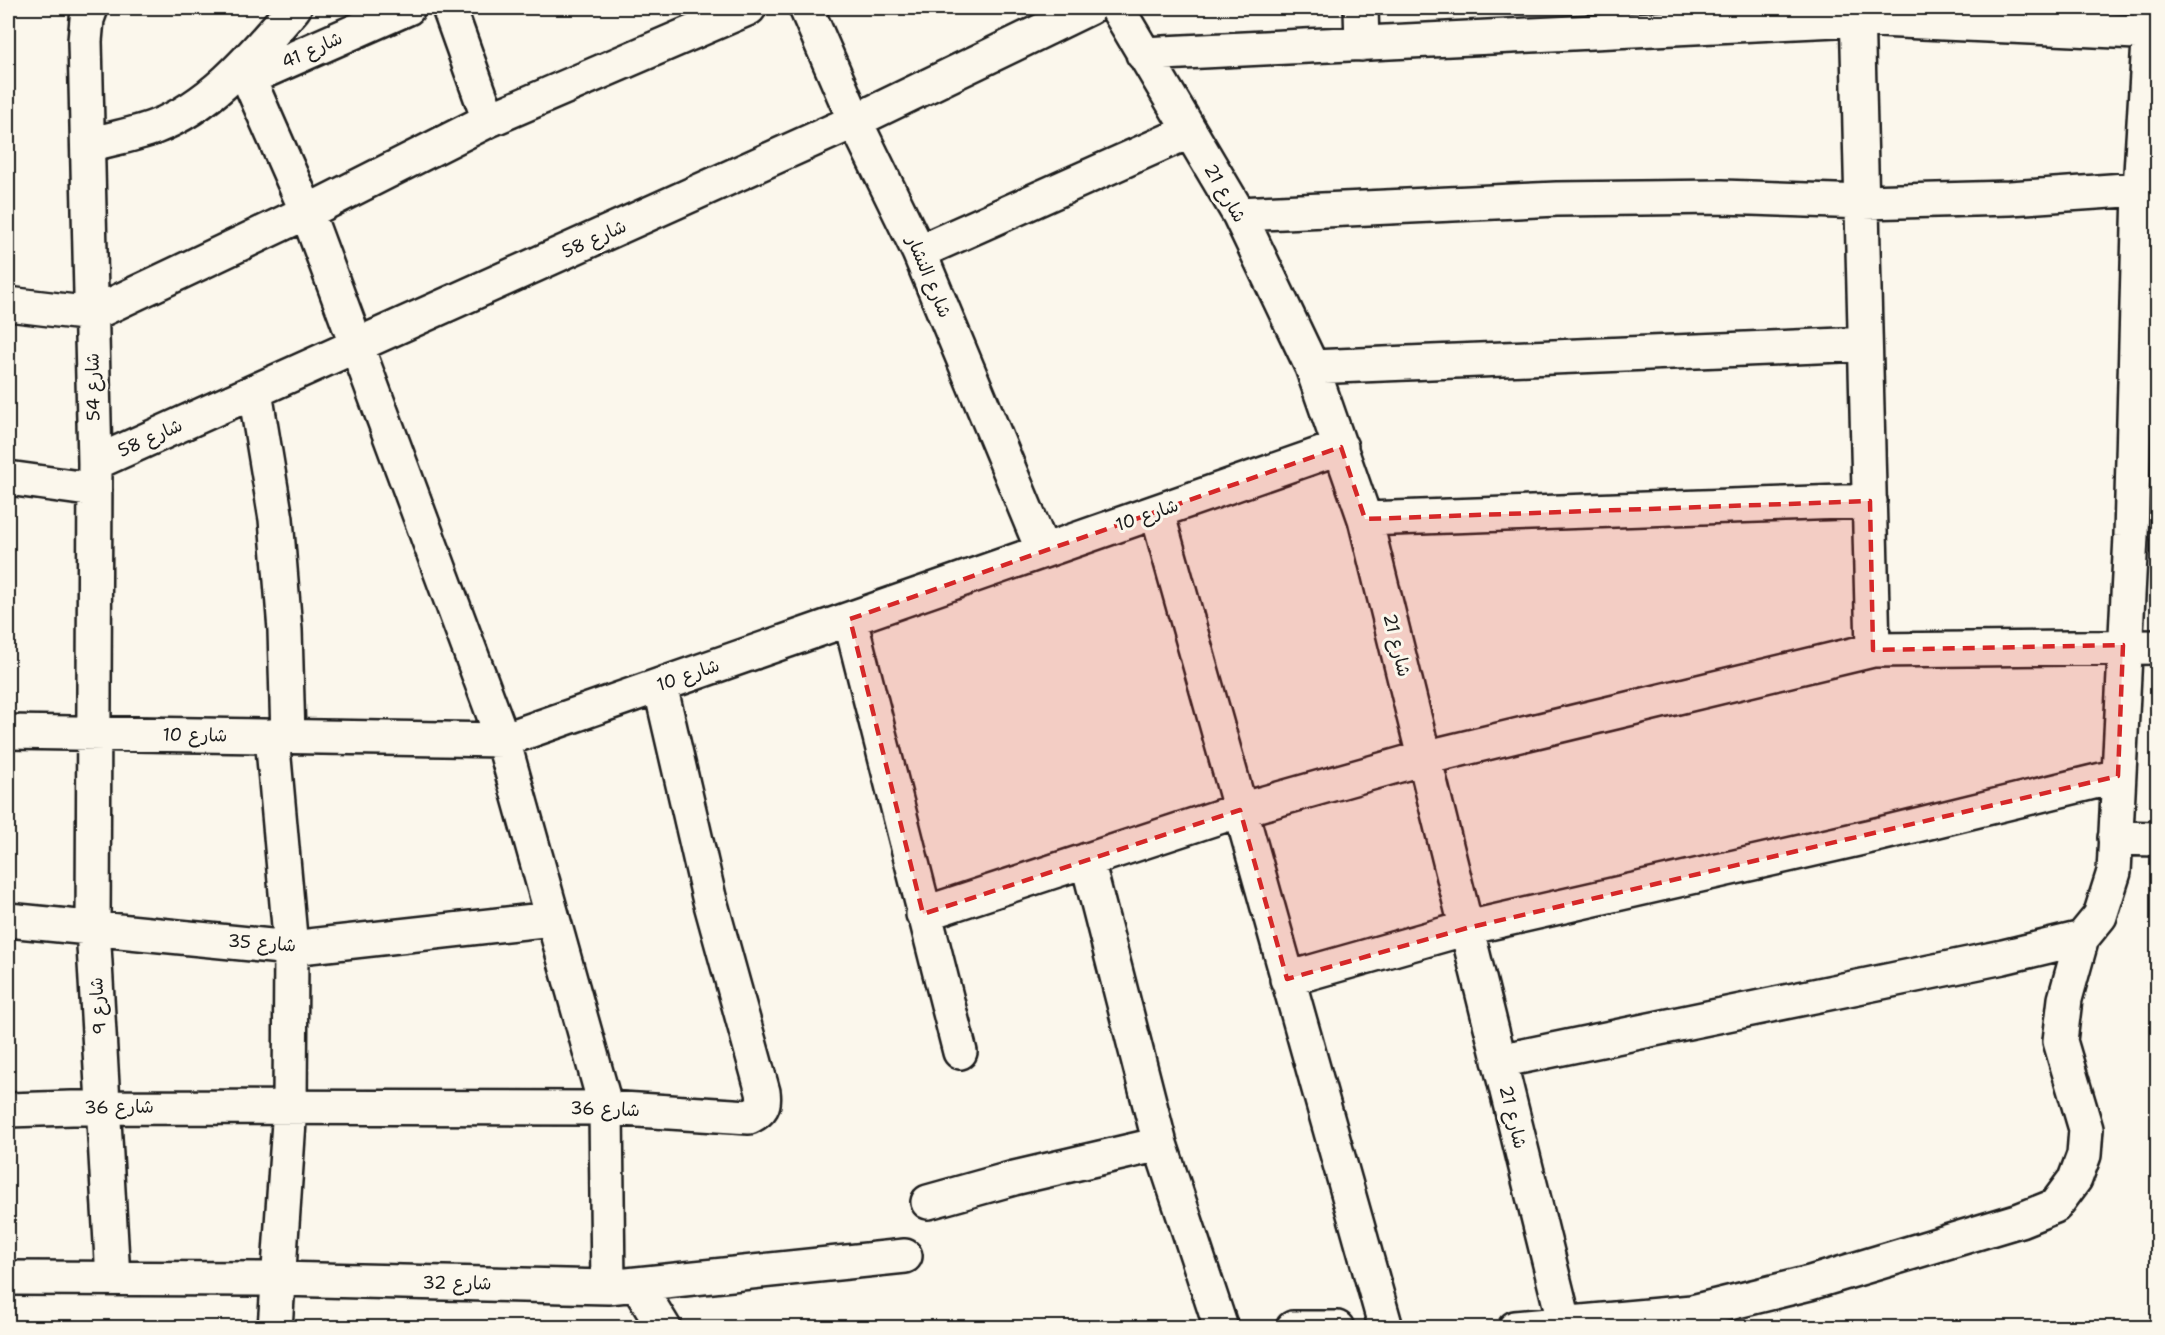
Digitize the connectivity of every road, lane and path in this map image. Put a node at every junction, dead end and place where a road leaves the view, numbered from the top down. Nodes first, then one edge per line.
1 (91, 8) edge
2 (294, 8) edge
3 (408, 8) edge
4 (449, 8) edge
5 (749, 8) edge
6 (806, 8) edge
7 (1089, 8) edge
8 (1117, 8) edge
9 (1361, 8) edge
10 (1857, 13) edge
11 (2153, 25) edge
12 (1362, 44) junction
13 (1143, 54) junction
14 (246, 72) junction
15 (489, 120) junction
16 (855, 121) junction
17 (1188, 132) junction
18 (88, 145) junction
19 (2140, 189) junction
20 (1864, 202) junction
21 (307, 212) junction
22 (1239, 214) junction
23 (919, 252) junction
24 (8, 304) edge
25 (92, 314) junction
26 (1865, 344) junction
27 (356, 346) junction
28 (1312, 367) junction
29 (255, 392) junction
30 (1341, 447) junction
31 (95, 476) junction
32 (8, 478) edge
33 (1869, 501) junction
34 (1157, 512) junction
35 (1365, 519) junction
36 (1043, 551) junction
37 (850, 619) junction
38 (2123, 645) junction
39 (2157, 647) edge
40 (1873, 650) junction
41 (660, 685) junction
42 (8, 732) edge
43 (95, 734) junction
44 (280, 736) junction
45 (503, 740) junction
46 (1424, 758) junction
47 (2118, 776) junction
48 (1240, 810) junction
49 (2115, 838) junction
50 (2157, 839) edge
51 (1087, 860) junction
52 (923, 914) junction
53 (552, 919) junction
54 (8, 920) edge
55 (93, 928) junction
56 (1467, 928) junction
57 (2082, 938) junction
58 (291, 948) junction
59 (1287, 979) junction
60 (960, 1052) dead end
61 (1499, 1061) junction
62 (104, 1107) junction
63 (290, 1107) junction
64 (606, 1108) junction
65 (8, 1110) edge
66 (1160, 1144) junction
67 (928, 1202) dead end
68 (905, 1256) dead end
69 (8, 1278) edge
70 (113, 1278) junction
71 (278, 1279) junction
72 (623, 1286) junction
73 (1565, 1325) junction
74 (275, 1328) edge
75 (664, 1328) edge
76 (1221, 1328) edge
77 (1293, 1328) edge
78 (1337, 1328) edge
79 (1386, 1328) edge
80 (1515, 1328) edge

1 - 18 street, شارع 54
2 - 14 street
3 - 14 street, شارع 41
4 - 15 street
5 - 15 street
6 - 16 street, شارع النشار
7 - 16 street, شارع 58
8 - 13 street, شارع 21
9 - 12 street
10 - 11 street
10 - 12 street
10 - 20 street
11 - 19 street
12 - 13 street
13 - 17 street, شارع 21
14 - 18 street
14 - 21 street
15 - 21 street
16 - 23 street, شارع النشار
16 - 27 street, شارع 58
17 - 22 street, شارع 21
17 - 23 street
18 - 25 street, شارع 54
19 - 20 street
19 - 38 street
20 - 22 street
20 - 26 street
21 - 25 street
21 - 27 street
22 - 28 street, شارع 21
23 - 36 street, شارع النشار
24 - 25 street
25 - 31 street, شارع 54
26 - 28 street
26 - 33 street
27 - 29 street, شارع 58
27 - 45 street
28 - 30 street, شارع 21
29 - 31 street, شارع 58
29 - 44 street
30 - 34 street, شارع 10
30 - 35 street, شارع 21
31 - 32 street
31 - 43 street, شارع 54
33 - 35 street
33 - 40 street
34 - 36 street, شارع 10
34 - 48 street
35 - 46 street, شارع 21
36 - 37 street, شارع 10
37 - 41 street, شارع 10
37 - 52 street
38 - 39 street
38 - 40 street
38 - 47 street
40 - 46 street
41 - 45 street, شارع 10
41 - 64 street, شارع 36
42 - 43 street, شارع 10
43 - 44 street, شارع 10
43 - 55 street, شارع 9
44 - 45 street, شارع 10
44 - 58 street
45 - 53 street
46 - 48 street
46 - 56 street, شارع 21
47 - 49 street
47 - 56 street
48 - 51 street
48 - 59 street
49 - 50 street
49 - 57 street
51 - 52 street
51 - 66 street
52 - 60 street
53 - 58 street, شارع 35
53 - 64 street
54 - 55 street, شارع 35
55 - 58 street, شارع 35
55 - 62 street, شارع 9
56 - 59 street
56 - 61 street, شارع 21
57 - 61 street
57 - 73 street
58 - 63 street
59 - 79 street
61 - 73 street, شارع 21
62 - 63 street, شارع 36
62 - 65 street, شارع 36
62 - 70 street, شارع 9
63 - 64 street, شارع 36
63 - 71 street
64 - 72 street
66 - 67 street
66 - 76 street
68 - 72 street, شارع 32
69 - 70 street, شارع 32
70 - 71 street, شارع 32
71 - 72 street, شارع 32
71 - 74 street
72 - 75 street
73 - 80 street
77 - 78 street

